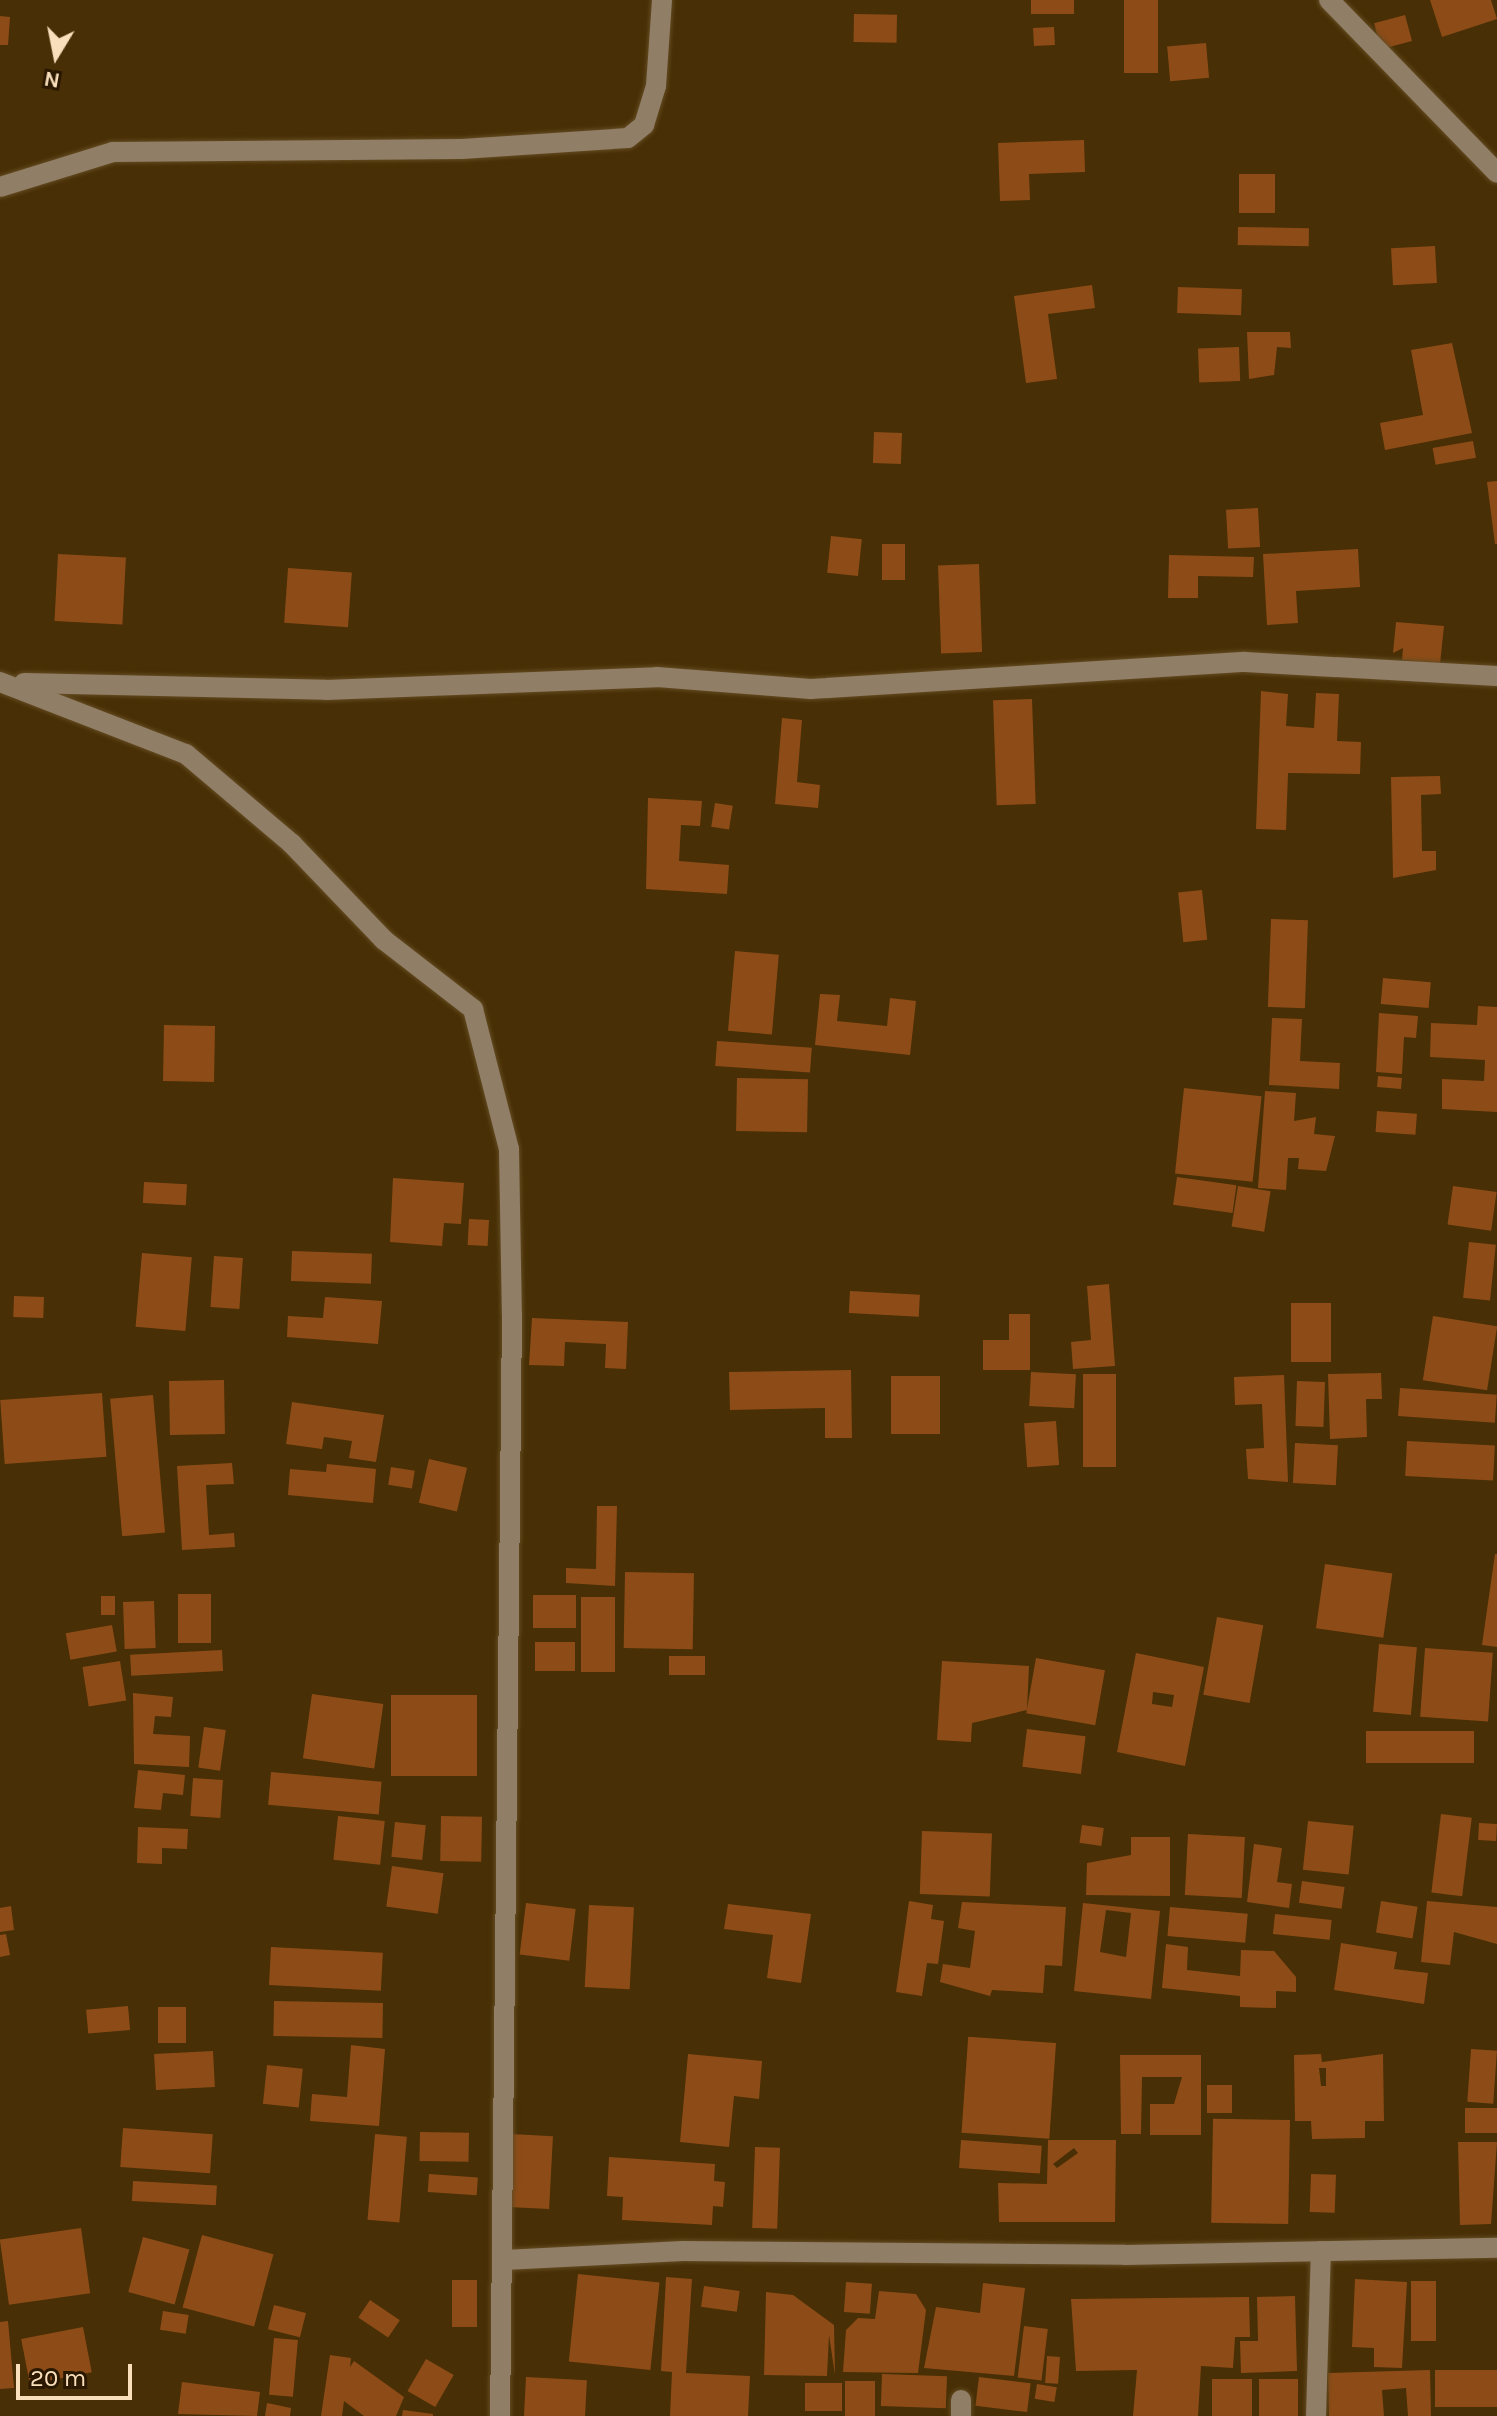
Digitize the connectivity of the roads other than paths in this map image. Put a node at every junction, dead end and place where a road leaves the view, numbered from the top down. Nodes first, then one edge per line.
1 (662, 0) edge
2 (1329, 0) edge
3 (1497, 173) edge
4 (0, 187) edge
5 (1497, 676) edge
6 (4, 682) edge
7 (1497, 2248) edge
8 (1321, 2251) junction
9 (504, 2260) junction
10 (500, 2416) edge
11 (1316, 2416) edge

1 - 4 street
2 - 3 street
5 - 6 street
6 - 9 street
7 - 8 street
8 - 9 street
8 - 11 street
9 - 10 street

